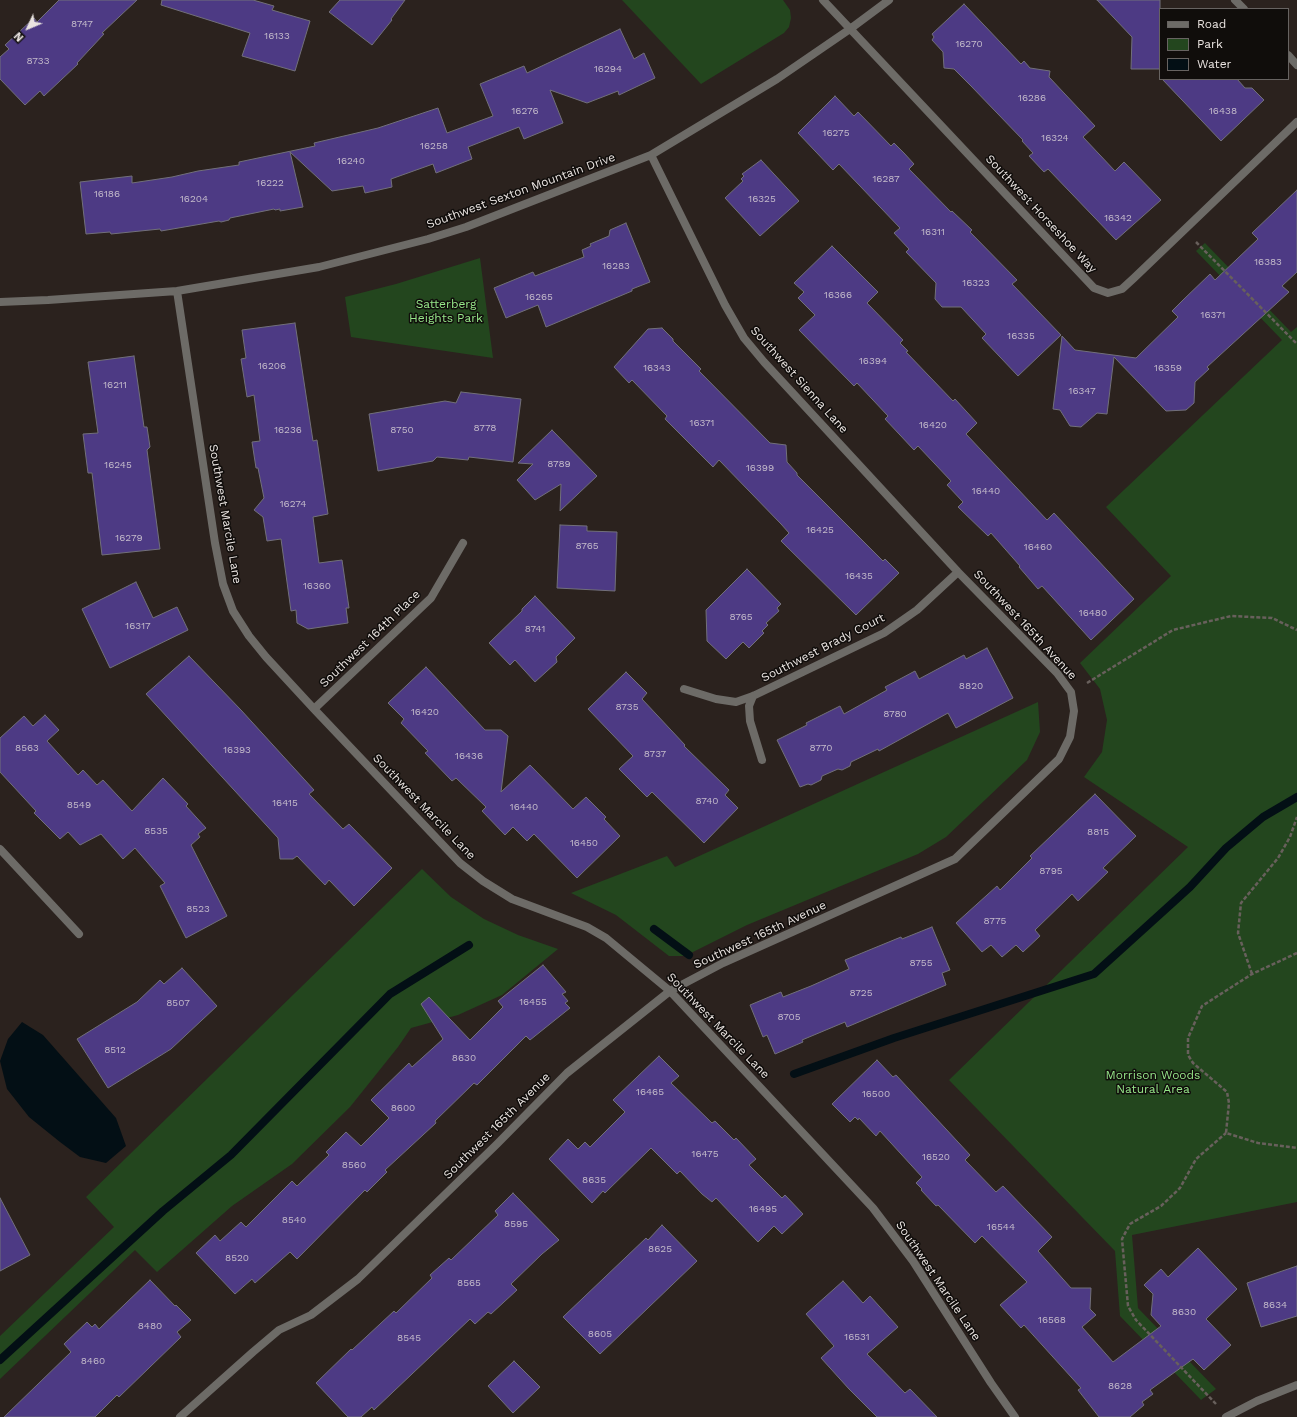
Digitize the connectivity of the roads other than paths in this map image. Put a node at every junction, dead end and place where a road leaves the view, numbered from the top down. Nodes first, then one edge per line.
1 (823, 0) edge
2 (889, 0) edge
3 (1235, 0) edge
4 (1243, 8) edge
5 (850, 29) junction
6 (1289, 56) edge
7 (1297, 65) edge
8 (1297, 122) edge
9 (651, 155) junction
10 (177, 291) junction
11 (0, 302) edge
12 (463, 543) dead end
13 (958, 572) junction
14 (684, 689) dead end
15 (753, 696) junction
16 (314, 709) junction
17 (762, 760) dead end
18 (0, 849) edge
19 (79, 934) dead end
20 (670, 991) junction
21 (1297, 1385) edge
22 (1226, 1416) edge
23 (180, 1417) edge
24 (1015, 1417) edge

1 - 5 street, Southwest Horseshoe Way
2 - 5 street, Southwest Sexton Mountain Drive
3 - 4 street
5 - 8 street, Southwest Horseshoe Way
5 - 9 street, Southwest Sexton Mountain Drive
6 - 7 street
9 - 10 street, Southwest Sexton Mountain Drive
9 - 13 street, Southwest Sienna Lane
10 - 11 street, Southwest Sexton Mountain Drive
10 - 16 street, Southwest Marcile Lane
12 - 16 street, Southwest 164th Place
13 - 15 street, Southwest Brady Court
13 - 20 street, Southwest 165th Avenue
14 - 15 street, Southwest Brady Court
15 - 17 street, Southwest Brady Court
16 - 20 street, Southwest Marcile Lane
18 - 19 street
20 - 23 street, Southwest 165th Avenue
20 - 24 street, Southwest Marcile Lane
21 - 22 street

